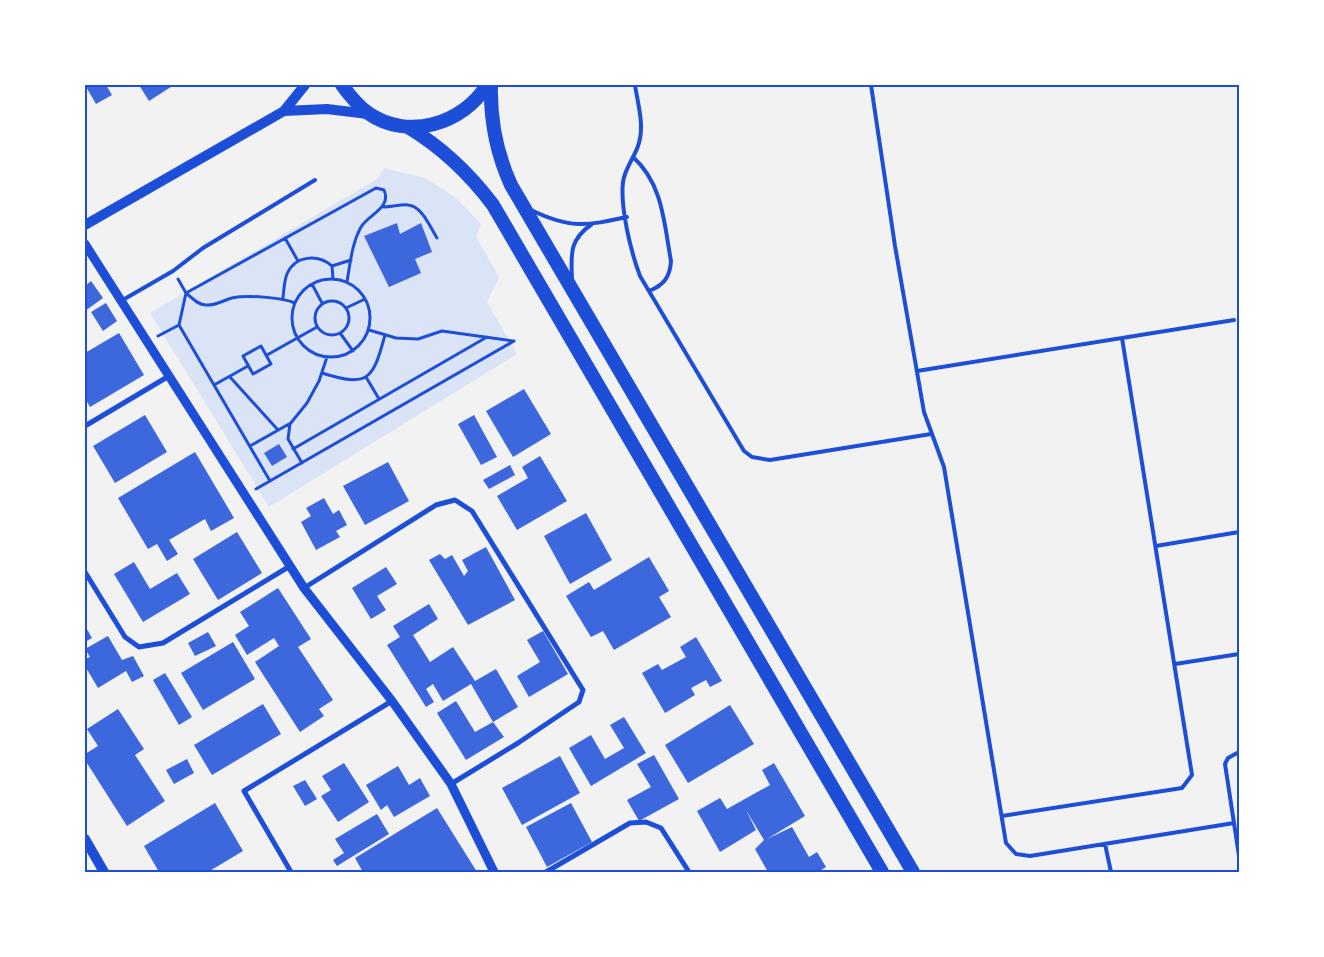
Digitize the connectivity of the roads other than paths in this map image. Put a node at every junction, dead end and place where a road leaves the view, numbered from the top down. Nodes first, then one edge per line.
1 (305, 85) edge
2 (342, 85) edge
3 (487, 85) edge
4 (492, 85) edge
5 (635, 85) edge
6 (871, 85) edge
7 (284, 112) junction
8 (370, 114) junction
9 (408, 127) junction
10 (633, 157) junction
11 (315, 180) dead end
12 (523, 205) junction
13 (627, 217) junction
14 (592, 224) junction
15 (85, 225) edge
16 (85, 244) edge
17 (649, 291) junction
18 (573, 294) junction
19 (121, 300) junction
20 (1234, 320) dead end
21 (1122, 338) junction
22 (917, 371) junction
23 (169, 376) junction
24 (85, 426) edge
25 (931, 434) junction
26 (1239, 532) edge
27 (1156, 546) junction
28 (290, 566) junction
29 (85, 572) edge
30 (304, 588) junction
31 (1239, 654) edge
32 (1175, 664) junction
33 (392, 701) junction
34 (1239, 752) edge
35 (451, 784) junction
36 (1002, 816) junction
37 (1234, 823) junction
38 (85, 839) edge
39 (1105, 844) junction
40 (1239, 856) edge
41 (877, 868) edge
42 (104, 872) edge
43 (291, 872) edge
44 (494, 872) edge
45 (546, 872) edge
46 (689, 872) edge
47 (913, 872) edge
48 (1111, 872) edge

1 - 7 main road
2 - 8 highway
3 - 9 highway
4 - 12 highway
5 - 10 lane
6 - 22 lane
7 - 8 main road
7 - 15 main road
8 - 9 highway
9 - 41 highway
10 - 13 lane
10 - 17 lane
11 - 19 lane
12 - 14 lane
12 - 18 highway
13 - 14 lane
13 - 17 lane
14 - 18 lane
16 - 19 street
17 - 25 lane
18 - 47 highway
19 - 23 street
20 - 21 lane
21 - 22 lane
21 - 27 lane
22 - 25 lane
23 - 24 street
23 - 28 street
25 - 36 lane
26 - 27 lane
27 - 32 lane
28 - 29 street
28 - 30 street
30 - 33 street
30 - 35 street
31 - 32 lane
32 - 36 lane
33 - 35 street
33 - 43 street
34 - 37 lane
35 - 44 street
36 - 39 lane
37 - 39 lane
37 - 40 lane
38 - 42 main road
39 - 48 lane
45 - 46 street

